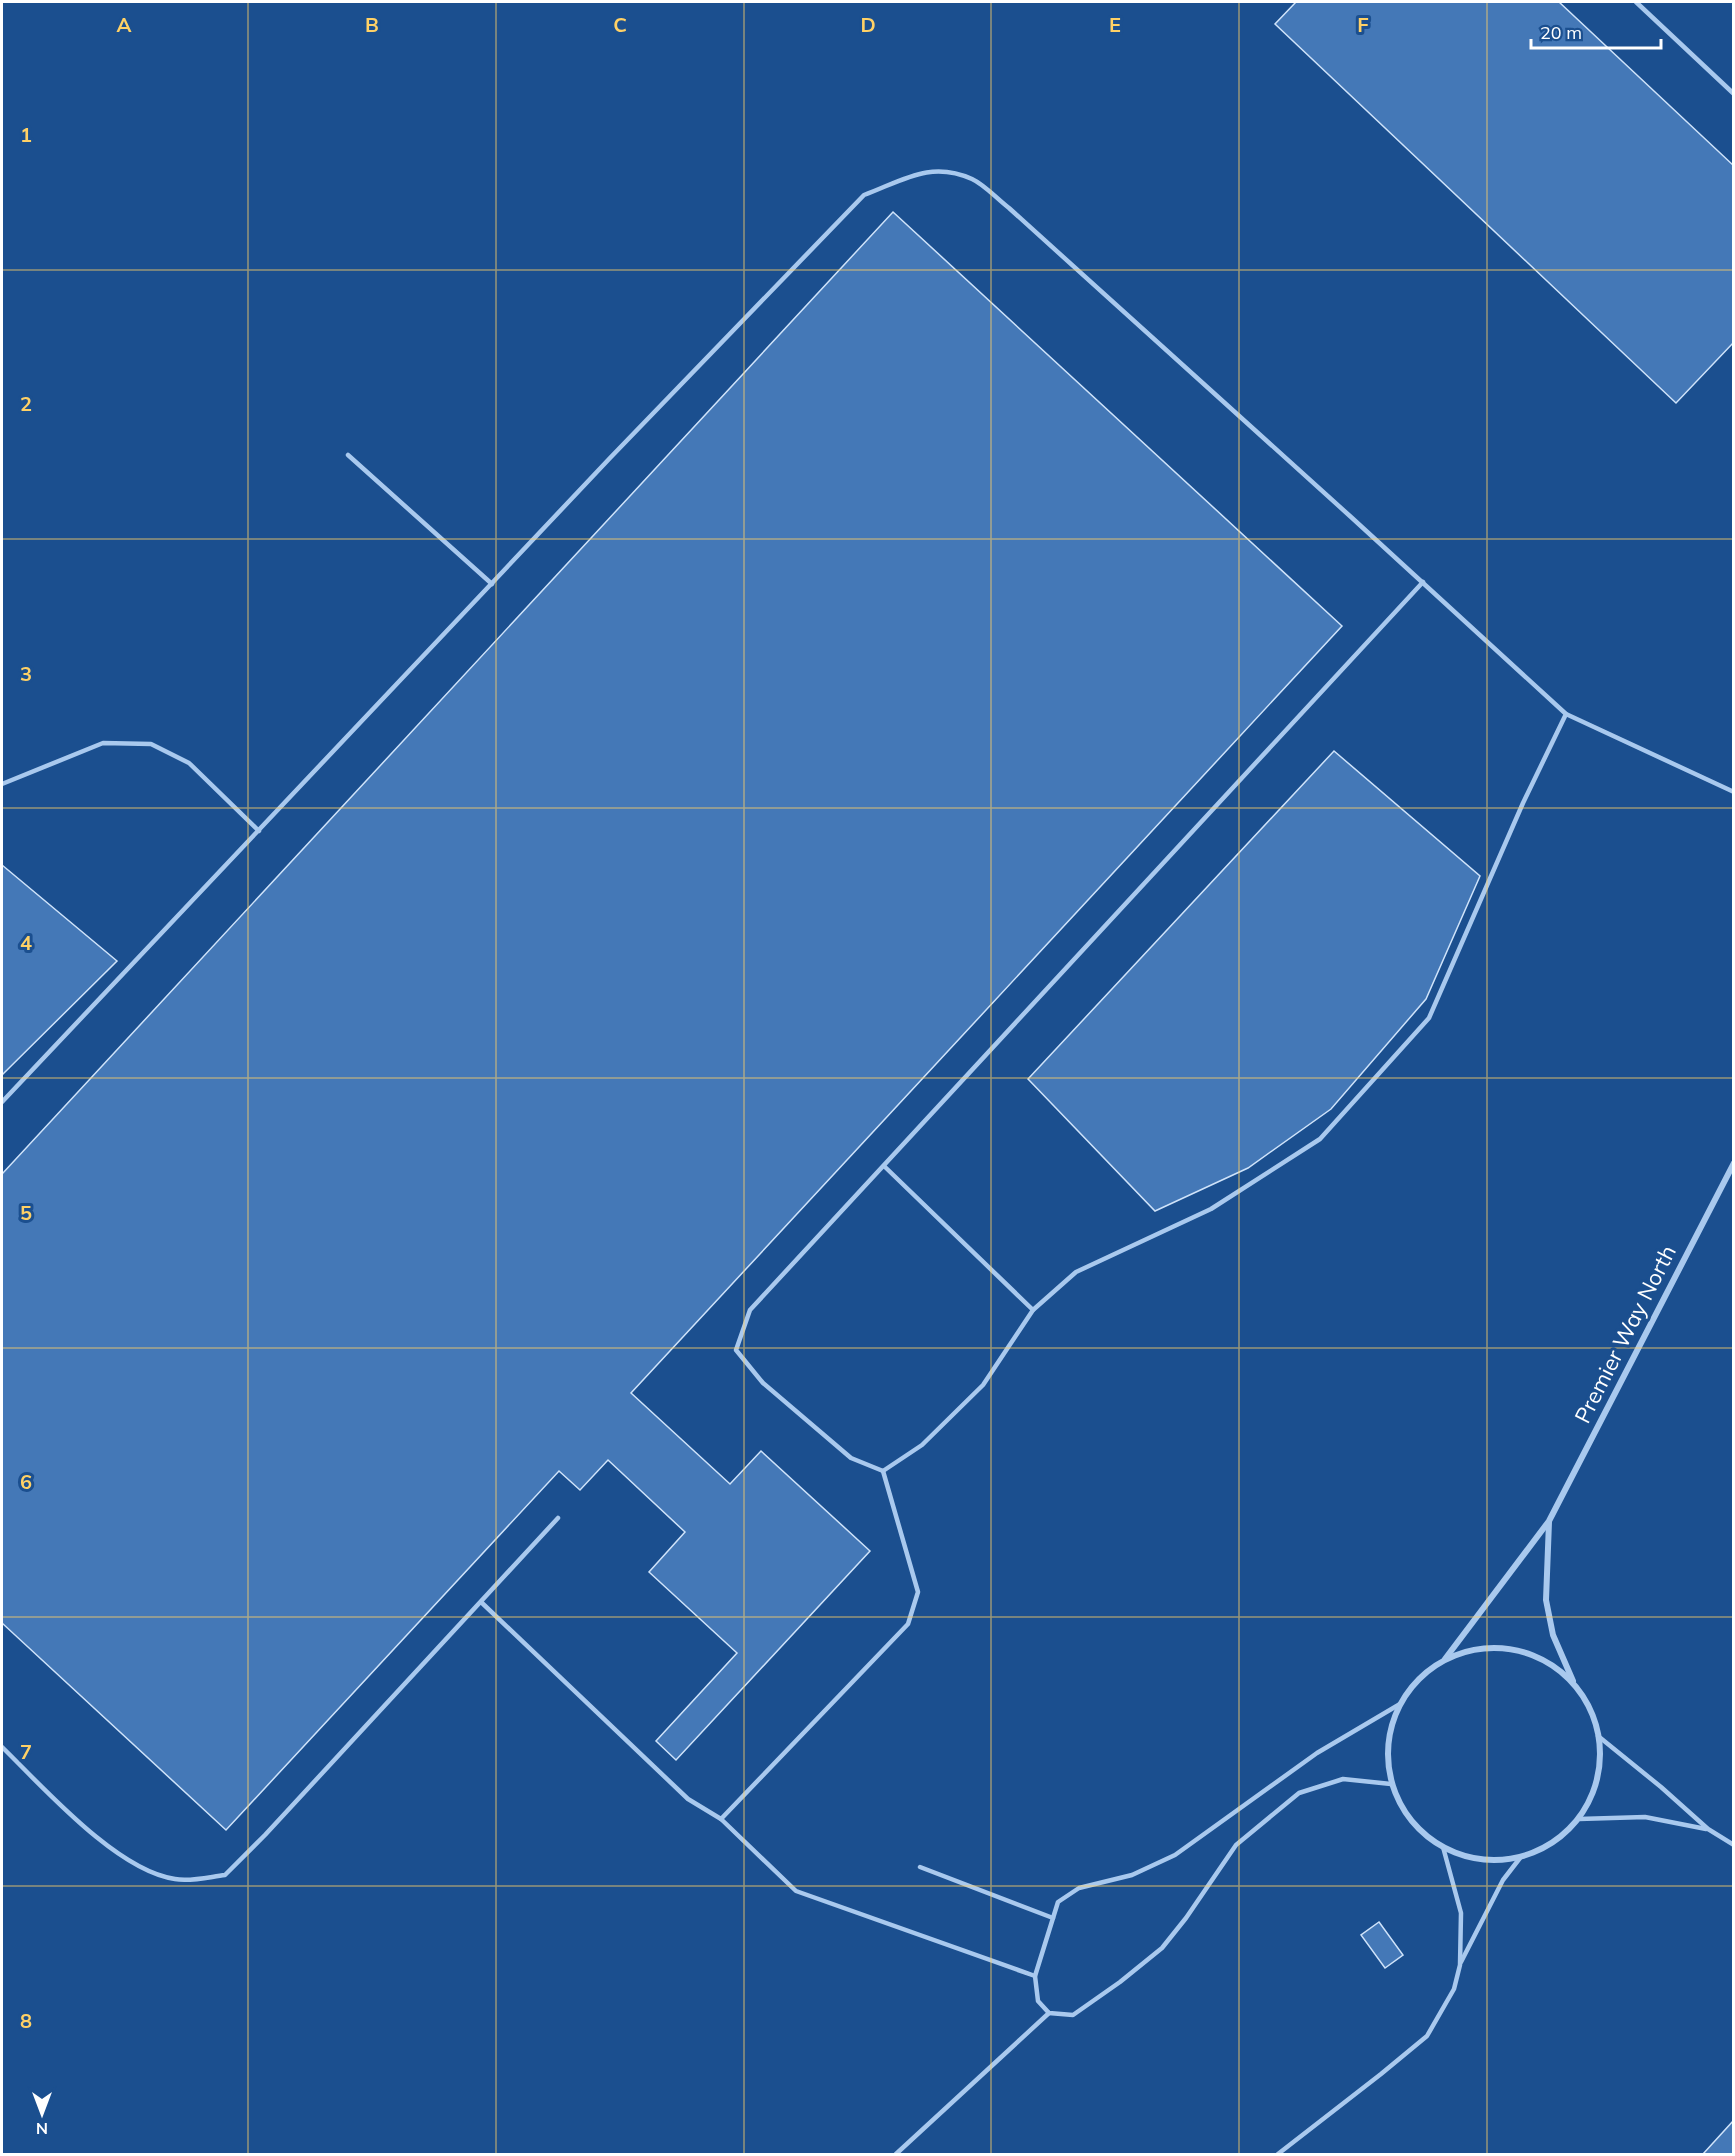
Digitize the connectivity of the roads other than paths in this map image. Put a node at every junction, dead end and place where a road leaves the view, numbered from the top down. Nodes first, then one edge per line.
1 (1636, 2) edge
2 (1734, 94) edge
3 (348, 455) dead end
4 (1423, 582) junction
5 (492, 584) junction
6 (1566, 714) junction
7 (2, 784) edge
8 (1734, 792) edge
9 (259, 831) junction
10 (2, 1102) edge
11 (1734, 1163) edge
12 (884, 1166) junction
13 (1033, 1310) junction
14 (883, 1471) junction
15 (558, 1518) dead end
16 (1549, 1521) junction
17 (481, 1602) junction
18 (1445, 1660) junction
19 (1574, 1683) junction
20 (1400, 1704) junction
21 (1598, 1736) junction
22 (2, 1747) edge
23 (1391, 1784) junction
24 (721, 1818) junction
25 (1579, 1819) junction
26 (1708, 1829) junction
27 (1734, 1845) edge
28 (1443, 1847) junction
29 (1520, 1858) junction
30 (920, 1867) dead end
31 (1053, 1918) junction
32 (1460, 1965) junction
33 (1035, 1976) junction
34 (1049, 2013) junction
35 (896, 2154) edge
36 (1278, 2154) edge

1 - 2 lane
3 - 5 lane
4 - 5 lane
4 - 6 lane
4 - 12 lane
5 - 9 lane
6 - 8 lane
6 - 13 lane
7 - 9 lane
9 - 10 lane
11 - 16 street, Premier Way North
12 - 13 lane
12 - 14 lane
13 - 14 lane
14 - 24 lane
15 - 17 lane
16 - 18 street, Premier Way North
16 - 19 street, Premier Way North
17 - 22 lane
17 - 24 lane
18 - 19 street, Premier Way North
18 - 20 street, Premier Way North
19 - 21 street, Premier Way North
20 - 23 street, Premier Way North
20 - 31 lane
21 - 25 street, Premier Way North
21 - 26 lane
23 - 28 street, Premier Way North
23 - 34 lane
24 - 33 lane
25 - 26 lane
25 - 29 street, Premier Way North
26 - 27 lane
28 - 29 street, Premier Way North
28 - 32 lane
29 - 32 lane
30 - 31 lane
31 - 33 lane
32 - 36 lane
33 - 34 lane
34 - 35 lane

